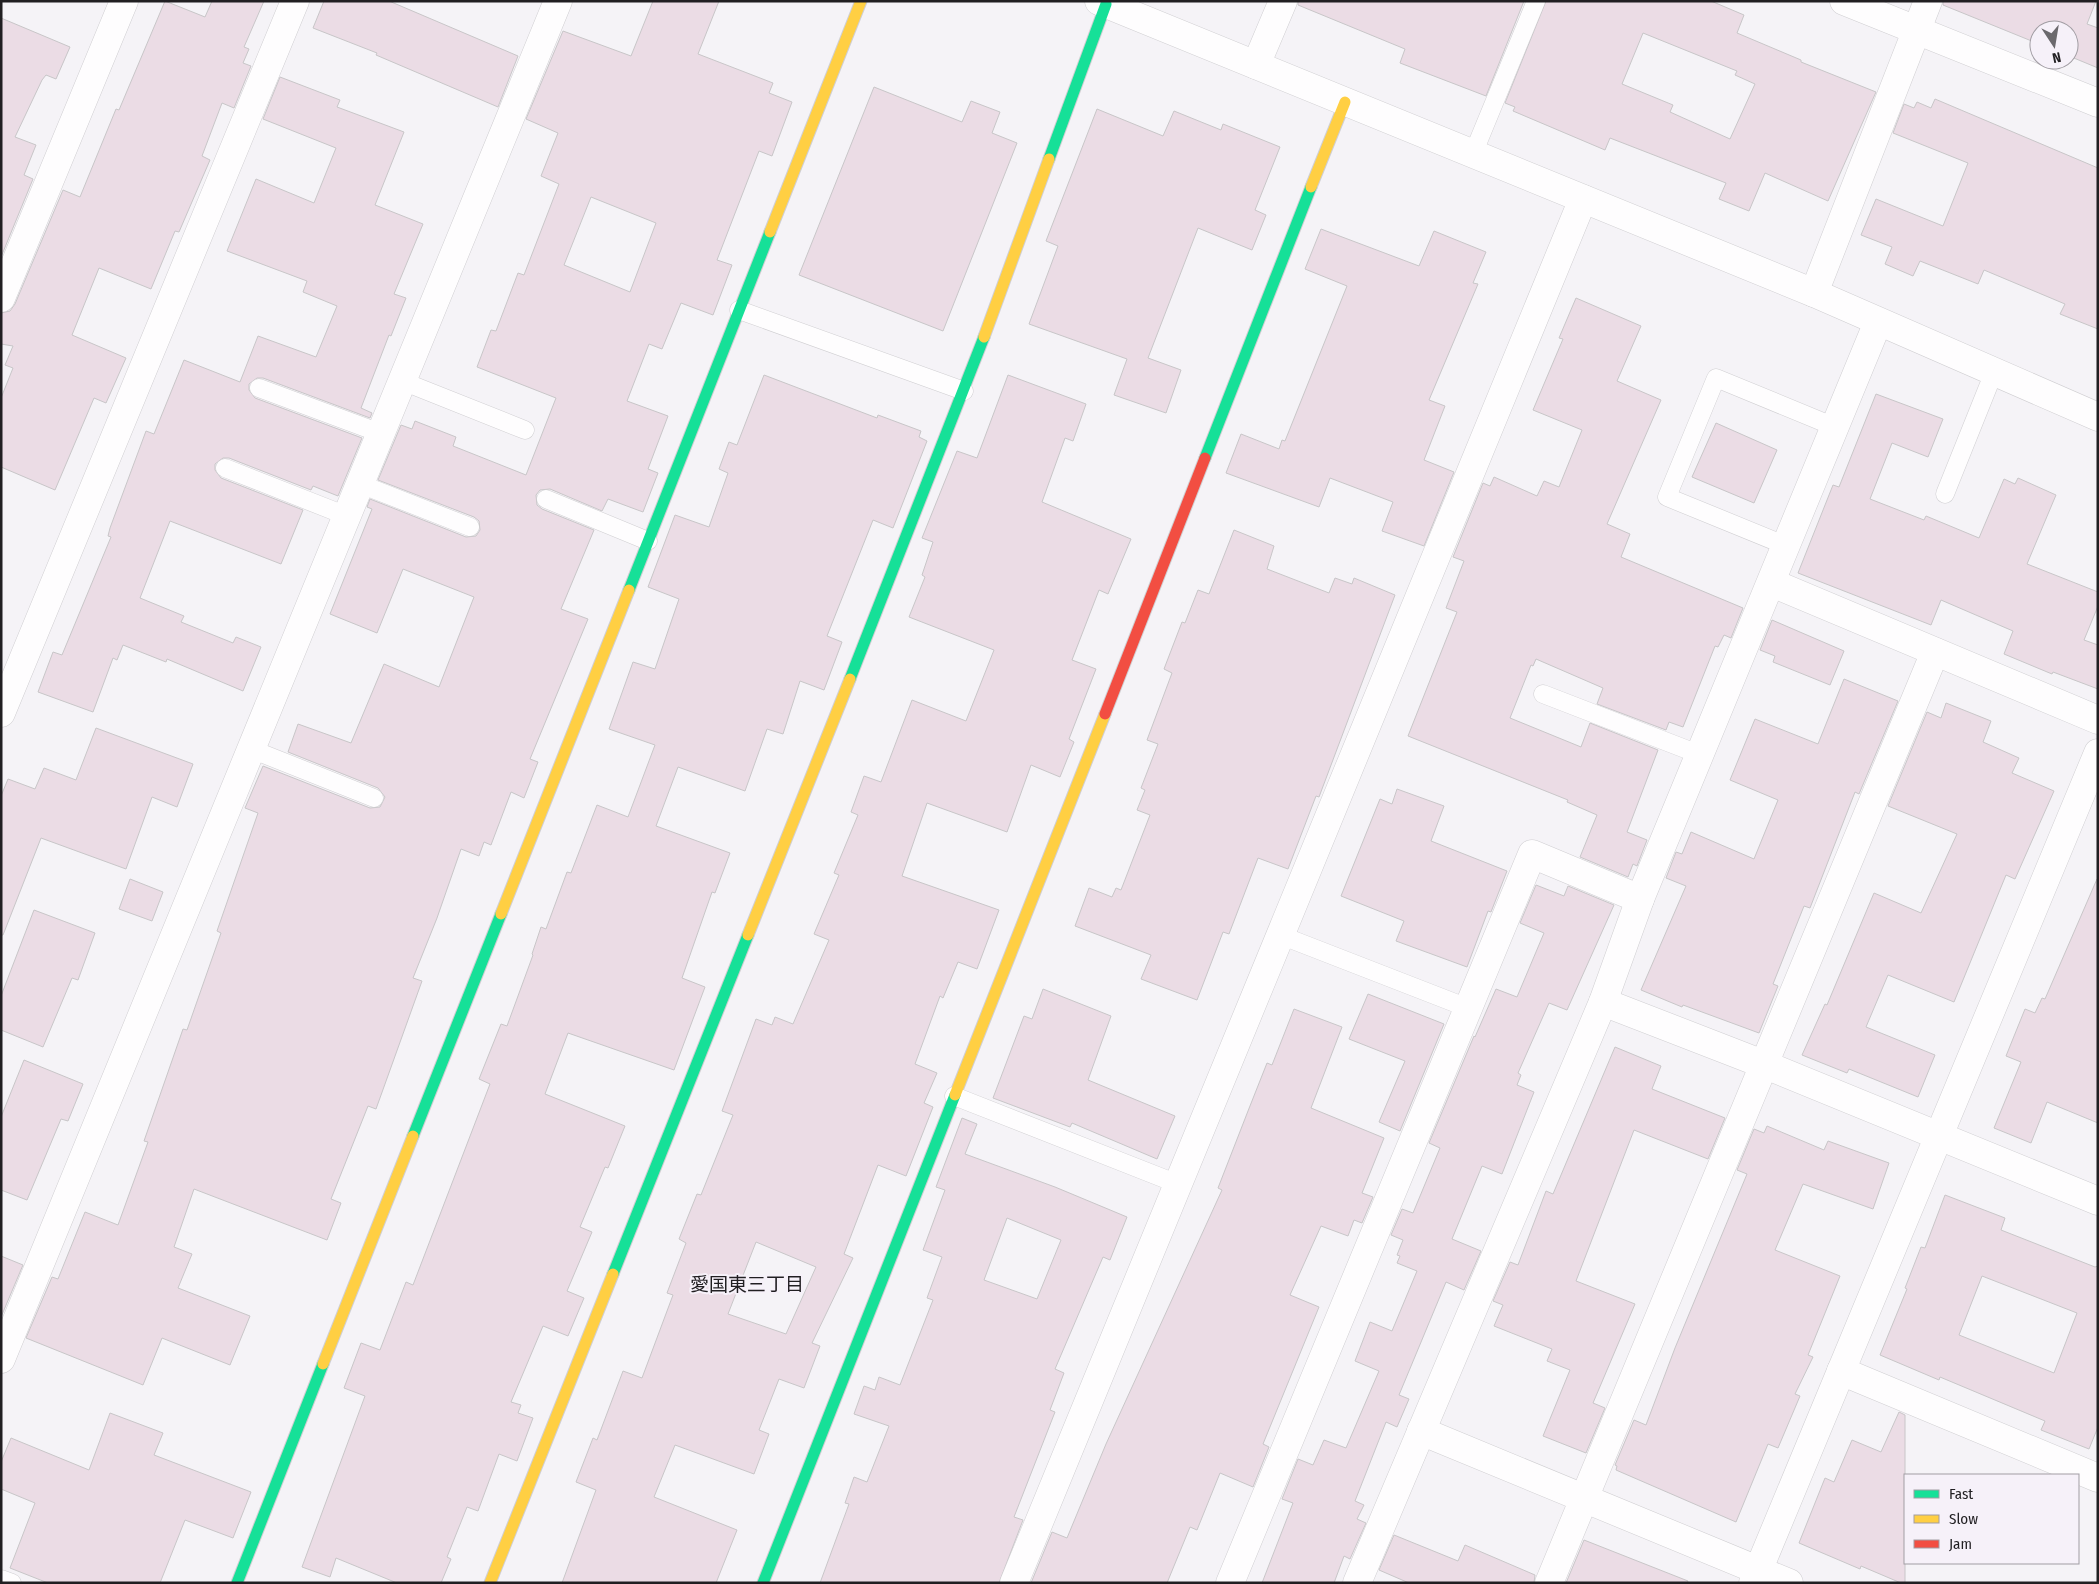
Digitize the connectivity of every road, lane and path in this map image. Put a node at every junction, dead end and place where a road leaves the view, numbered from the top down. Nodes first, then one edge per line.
1 (124, 1) edge
2 (295, 1) edge
3 (558, 1) edge
4 (861, 1) edge
5 (1284, 1) edge
6 (1536, 1) edge
7 (1844, 1) edge
8 (1928, 1) edge
9 (1103, 3) edge
10 (1917, 30) junction
11 (1256, 65) junction
12 (1345, 102) junction
13 (2098, 103) edge
14 (1473, 154) junction
15 (1583, 199) junction
16 (1814, 293) junction
17 (1, 298) edge
18 (739, 310) junction
19 (1878, 322) junction
20 (1994, 372) junction
21 (402, 381) junction
22 (259, 388) dead end
23 (964, 391) junction
24 (2098, 417) edge
25 (1835, 427) junction
26 (525, 430) dead end
27 (380, 433) junction
28 (225, 468) dead end
29 (360, 484) junction
30 (1945, 494) dead end
31 (546, 499) dead end
32 (346, 516) junction
33 (470, 527) dead end
34 (648, 541) junction
35 (1787, 546) junction
36 (1772, 583) junction
37 (1935, 652) junction
38 (1543, 694) dead end
39 (1, 713) edge
40 (2098, 720) edge
41 (251, 749) junction
42 (2098, 753) edge
43 (1701, 755) junction
44 (374, 798) dead end
45 (1640, 899) junction
46 (1280, 935) junction
47 (1603, 1002) junction
48 (1468, 1008) junction
49 (1763, 1064) junction
50 (954, 1096) junction
51 (1939, 1136) junction
52 (1178, 1184) junction
53 (2098, 1201) edge
54 (1, 1359) edge
55 (1841, 1371) junction
56 (1421, 1431) junction
57 (2098, 1478) edge
58 (1585, 1499) junction
59 (1755, 1576) edge
60 (1, 1579) edge
61 (12, 1583) edge
62 (238, 1583) edge
63 (490, 1583) edge
64 (763, 1583) edge
65 (1014, 1583) edge
66 (1230, 1583) edge
67 (1357, 1583) edge
68 (1549, 1583) edge
69 (1789, 1583) edge

1 - 17 street
2 - 39 street
3 - 21 street
4 - 18 street
5 - 11 street
6 - 14 lane
7 - 10 street
8 - 10 street
9 - 11 street
9 - 23 street
10 - 13 street
10 - 16 street
11 - 12 street
12 - 14 street
12 - 50 street
14 - 15 street
15 - 16 street
15 - 46 street
16 - 19 street
18 - 23 lane
18 - 34 street
19 - 20 street
19 - 25 street
20 - 24 street
20 - 30 lane
21 - 26 lane
21 - 27 street
22 - 27 lane
23 - 63 street
25 - 35 street
25 - 35 lane
27 - 29 street
28 - 32 lane
29 - 32 street
29 - 33 lane
31 - 34 lane
32 - 41 street
34 - 62 street
35 - 36 street
36 - 37 street
36 - 43 street
37 - 40 street
37 - 49 street
38 - 43 lane
41 - 44 lane
41 - 54 street
42 - 51 street
43 - 45 street
45 - 47 street
45 - 48 street
46 - 48 lane
46 - 52 street
47 - 49 street
47 - 56 street
48 - 66 street
49 - 51 street
49 - 58 street
50 - 52 lane
50 - 64 street
51 - 53 street
51 - 55 street
52 - 65 street
55 - 57 street
55 - 59 street
56 - 58 street
56 - 67 street
58 - 59 street
58 - 68 street
59 - 69 street
60 - 61 lane

